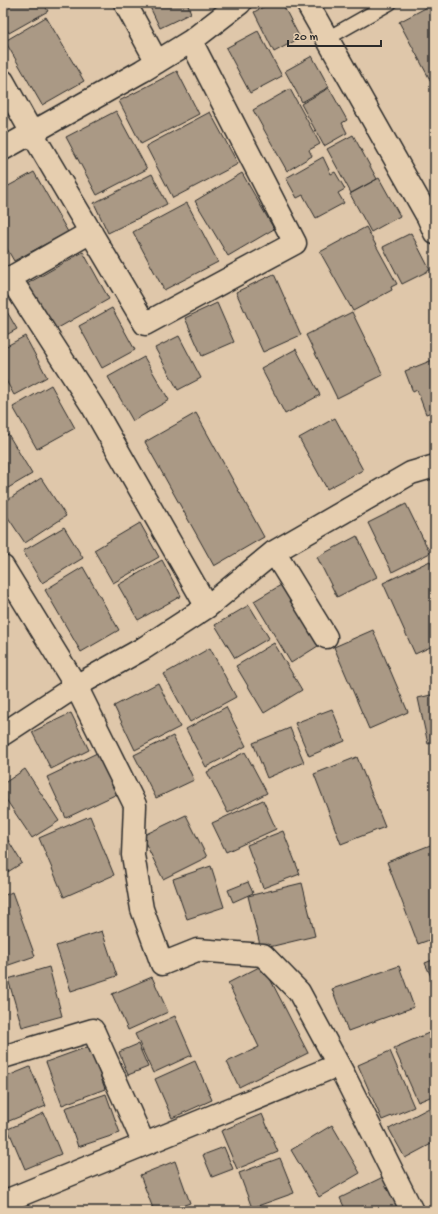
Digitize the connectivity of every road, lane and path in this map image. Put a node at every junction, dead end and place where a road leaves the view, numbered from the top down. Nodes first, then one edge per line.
1 (125, 3) edge
2 (240, 3) edge
3 (307, 3) edge
4 (390, 3) edge
5 (328, 38) junction
6 (191, 40) junction
7 (157, 62) junction
8 (3, 81) edge
9 (32, 133) junction
10 (3, 149) edge
11 (433, 220) edge
12 (91, 232) junction
13 (435, 466) edge
14 (274, 552) junction
15 (3, 567) edge
16 (207, 607) junction
17 (326, 637) dead end
18 (76, 686) junction
19 (3, 734) edge
20 (3, 1057) edge
21 (338, 1066) junction
22 (144, 1144) junction
23 (7, 1199) edge
24 (412, 1211) edge

1 - 7 street
2 - 6 street
3 - 5 street
4 - 5 lane
5 - 11 street
6 - 7 street
6 - 12 street
7 - 9 street
8 - 9 street
9 - 10 street
9 - 12 street
12 - 16 street
13 - 14 street
14 - 16 street
14 - 17 street
15 - 18 street
16 - 18 street
18 - 19 street
18 - 21 street
20 - 22 street
21 - 22 street
21 - 24 street
22 - 23 street

